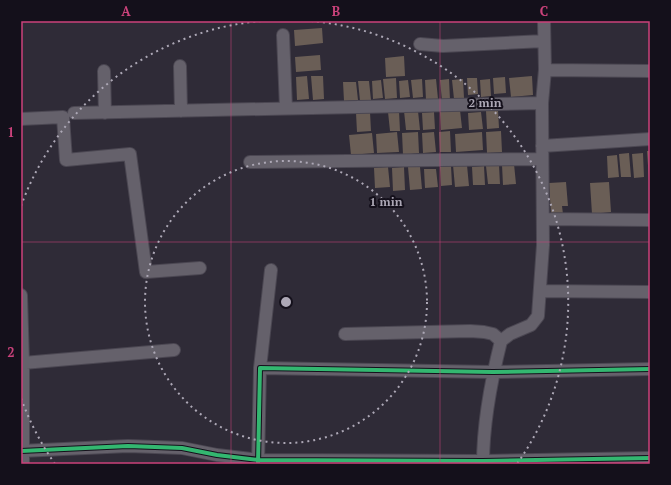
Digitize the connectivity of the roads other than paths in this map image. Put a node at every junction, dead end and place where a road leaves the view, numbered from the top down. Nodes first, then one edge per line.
1 (544, 21) edge
2 (283, 35) dead end
3 (544, 41) junction
4 (420, 44) dead end
5 (180, 66) dead end
6 (545, 70) junction
7 (104, 71) dead end
8 (650, 71) edge
9 (542, 103) junction
10 (286, 108) junction
11 (181, 111) junction
12 (74, 113) dead end
13 (105, 113) junction
14 (21, 119) edge
15 (650, 139) edge
16 (542, 146) junction
17 (542, 159) junction
18 (250, 162) dead end
19 (542, 219) junction
20 (650, 220) edge
21 (200, 268) dead end
22 (271, 270) dead end
23 (540, 291) junction
24 (650, 292) edge
25 (21, 295) edge
26 (345, 334) dead end
27 (501, 341) junction
28 (174, 350) dead end
29 (23, 363) junction
30 (260, 368) junction
31 (650, 369) edge
32 (493, 372) junction
33 (22, 451) edge
34 (650, 458) edge
35 (258, 462) edge
36 (483, 462) edge
37 (23, 464) edge

1 - 3 street
2 - 10 street
3 - 4 street
3 - 6 street
5 - 11 street
6 - 8 street
6 - 9 street
7 - 13 street
9 - 10 street
9 - 16 street
10 - 11 street
11 - 13 street
12 - 13 street
14 - 21 street
15 - 16 street
16 - 17 street
17 - 18 street
17 - 19 street
19 - 20 street
19 - 23 street
22 - 30 street
23 - 24 street
23 - 27 street
25 - 29 street
26 - 27 street
27 - 32 street
28 - 29 street
29 - 33 street
30 - 32 street
30 - 35 street
31 - 32 street
32 - 36 street
33 - 35 street
33 - 37 street
34 - 36 street
35 - 36 street

